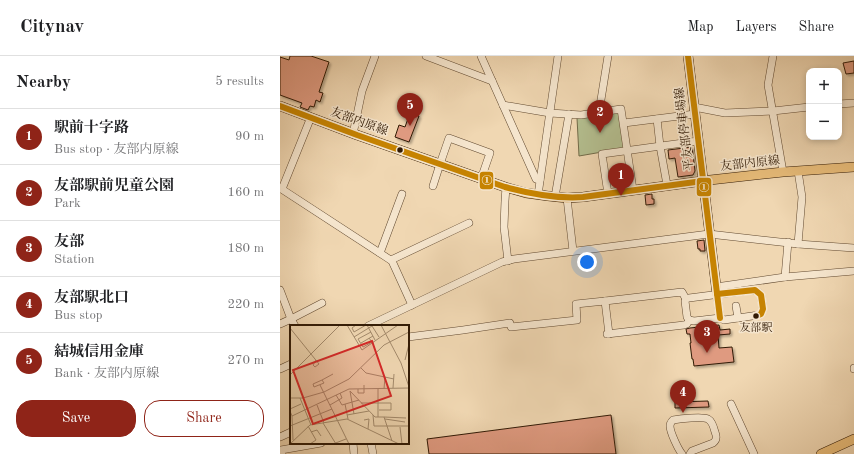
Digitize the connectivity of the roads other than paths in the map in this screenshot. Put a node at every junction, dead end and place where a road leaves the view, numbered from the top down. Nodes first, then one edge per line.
1 (375, 56) edge
2 (426, 56) edge
3 (481, 56) edge
4 (558, 56) edge
5 (608, 56) edge
6 (688, 56) edge
7 (773, 56) edge
8 (492, 80) junction
9 (854, 103) edge
10 (842, 104) edge
11 (503, 105) junction
12 (280, 106) edge
13 (806, 107) edge
14 (694, 111) junction
15 (773, 111) junction
16 (599, 112) junction
17 (550, 113) junction
18 (569, 114) junction
19 (311, 117) junction
20 (657, 119) junction
21 (624, 123) junction
22 (353, 134) junction
23 (698, 141) junction
24 (660, 146) junction
25 (628, 150) junction
26 (440, 164) junction
27 (854, 167) edge
28 (798, 171) junction
29 (783, 172) junction
30 (482, 179) junction
31 (540, 180) junction
32 (703, 181) junction
33 (433, 186) dead end
34 (667, 186) junction
35 (506, 187) junction
36 (281, 188) edge
37 (634, 190) junction
38 (402, 194) dead end
39 (608, 194) junction
40 (538, 195) junction
41 (555, 197) junction
42 (567, 198) junction
43 (469, 223) dead end
44 (709, 234) junction
45 (788, 242) junction
46 (798, 244) junction
47 (854, 248) edge
48 (573, 251) junction
49 (380, 253) junction
50 (391, 260) junction
51 (508, 261) junction
52 (854, 271) edge
53 (785, 277) junction
54 (280, 290) edge
55 (716, 291) junction
56 (686, 299) junction
57 (605, 301) junction
58 (322, 303) dead end
59 (412, 305) junction
60 (736, 306) dead end
61 (720, 318) junction
62 (738, 318) junction
63 (291, 319) junction
64 (690, 320) junction
65 (280, 324) edge
66 (294, 325) edge
67 (370, 325) edge
68 (409, 337) edge
69 (290, 364) edge
70 (280, 369) edge
71 (731, 404) dead end
72 (290, 432) edge
73 (280, 437) edge
74 (854, 439) edge
75 (315, 444) edge
76 (353, 444) edge
77 (371, 444) edge
78 (681, 452) edge
79 (691, 453) edge
80 (282, 454) edge
81 (354, 454) edge
82 (373, 454) edge
83 (754, 454) edge
84 (821, 454) edge

1 - 22 street
2 - 8 street
3 - 8 street
4 - 17 street
5 - 16 street
6 - 14 main road, 平友部停車場線
7 - 15 street
8 - 11 street
9 - 10 street
11 - 17 street
11 - 31 street
12 - 19 main road, 友部内原線
13 - 15 street
14 - 15 street
14 - 20 street
14 - 23 main road, 平友部停車場線
15 - 29 street
16 - 18 street
16 - 21 street
17 - 18 street
17 - 31 street
18 - 41 street
19 - 22 main road, 友部内原線
19 - 36 street
20 - 21 street
20 - 24 street
21 - 25 street
22 - 26 main road, 友部内原線
23 - 24 street
23 - 32 main road, 平友部停車場線
24 - 25 street
24 - 34 street
25 - 37 street
25 - 39 street
26 - 30 main road, 友部内原線
26 - 30 street
26 - 33 street
27 - 28 main road, 友部内原線
28 - 29 main road, 友部内原線
28 - 46 street
29 - 32 main road, 友部内原線
30 - 35 main road, 友部内原線
31 - 40 street
32 - 34 main road, 友部内原線
32 - 44 main road, 平友部停車場線
34 - 37 main road, 友部内原線
35 - 40 main road, 友部内原線
35 - 51 street
36 - 49 street
37 - 39 main road, 友部内原線
38 - 49 street
39 - 42 main road, 友部内原線
40 - 41 main road, 友部内原線
41 - 42 main road, 友部内原線
42 - 48 street
43 - 50 street
44 - 45 street
44 - 48 street
44 - 55 main road, 平友部停車場線
45 - 46 street
45 - 53 street
46 - 47 street
48 - 51 street
49 - 50 street
50 - 59 street
51 - 59 street
52 - 53 street
53 - 55 street
54 - 63 street
55 - 56 street
55 - 61 street
55 - 62 street
56 - 57 street
56 - 64 street
57 - 64 street
57 - 68 street
58 - 63 street
59 - 67 street
60 - 62 street
61 - 62 street
61 - 64 street
63 - 65 street
63 - 66 street
69 - 70 street
71 - 83 street
72 - 73 street
74 - 84 main road
75 - 80 street
76 - 81 street
77 - 82 street
78 - 79 street
78 - 79 street

